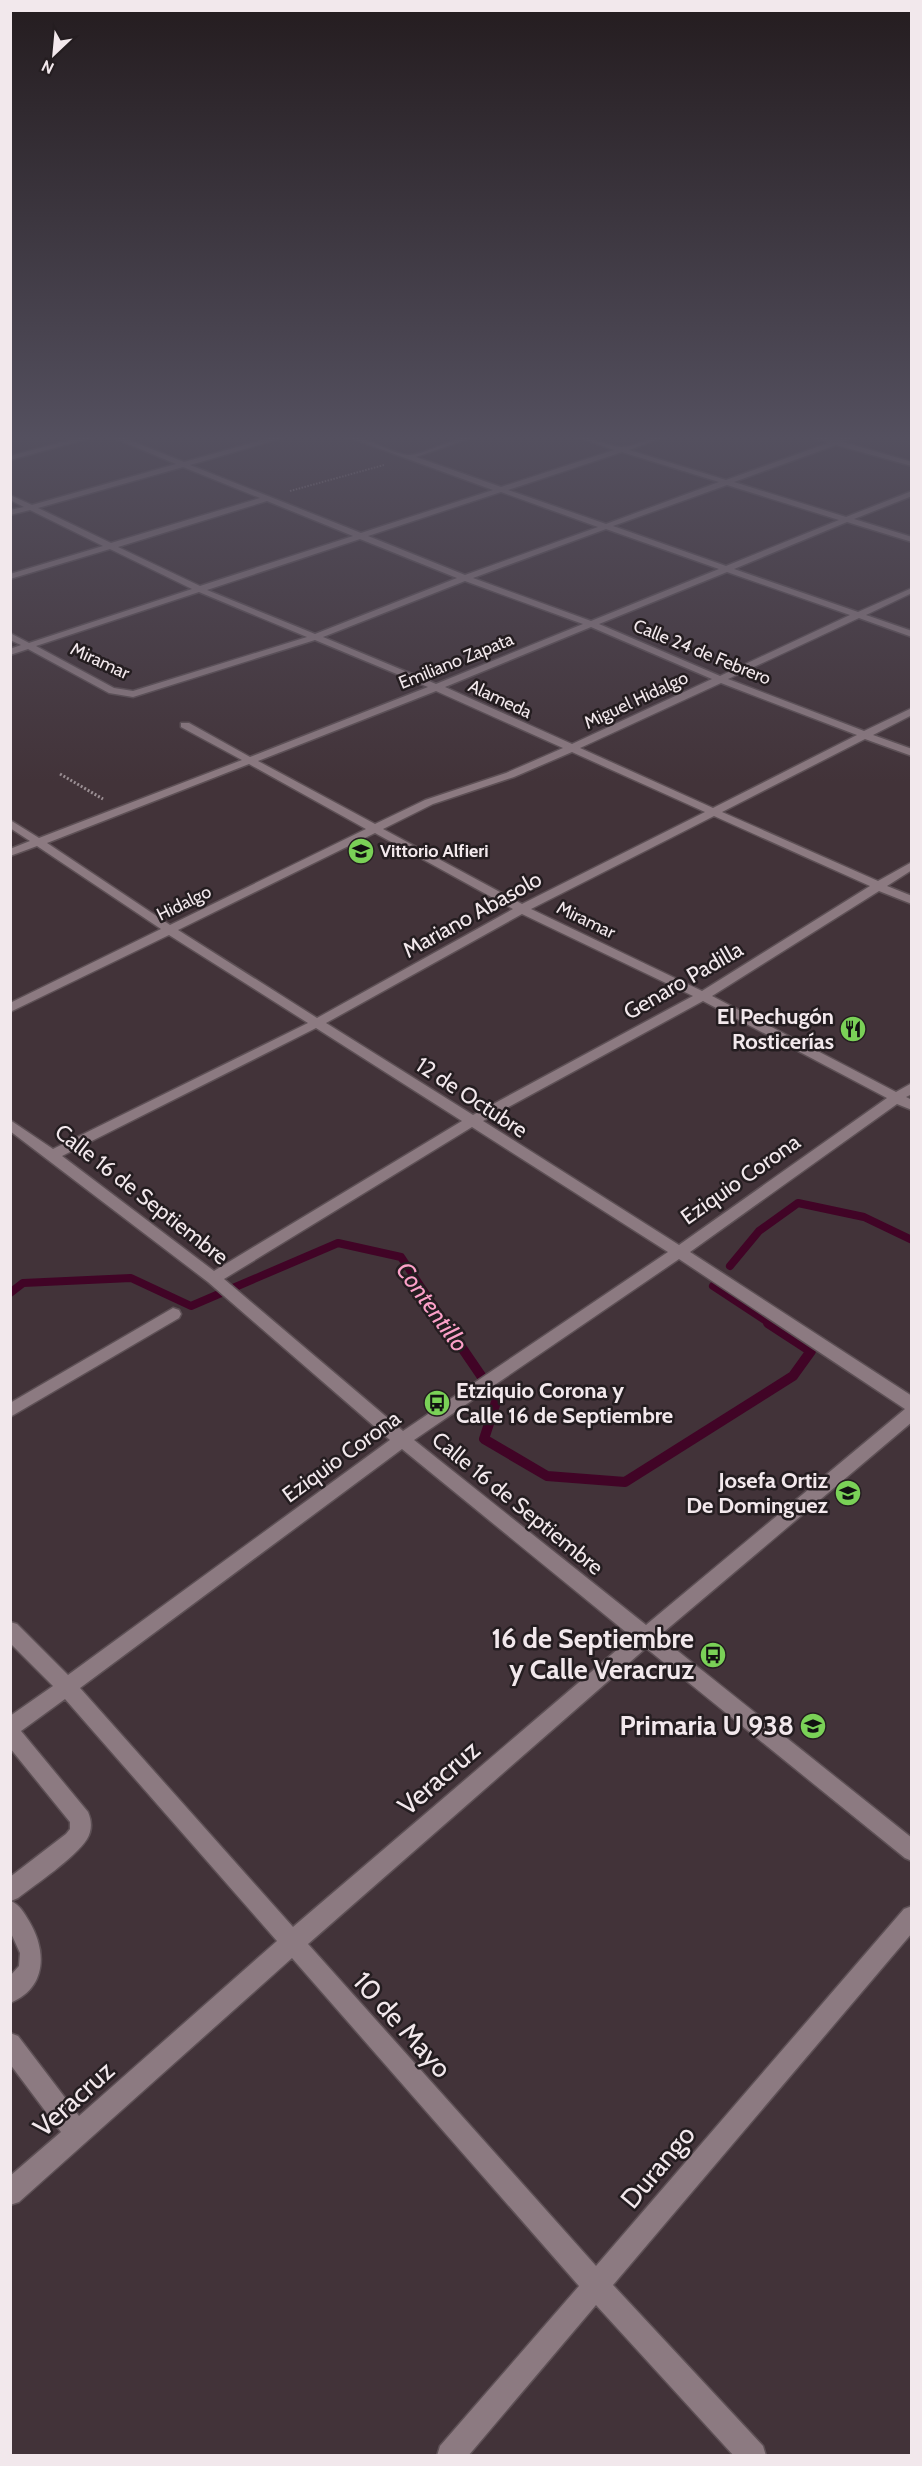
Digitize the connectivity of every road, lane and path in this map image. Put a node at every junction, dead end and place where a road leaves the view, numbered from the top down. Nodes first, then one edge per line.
1 (93, 551) edge
2 (120, 551) edge
3 (319, 551) edge
4 (399, 551) edge
5 (540, 551) edge
6 (674, 551) edge
7 (766, 551) edge
8 (724, 568) junction
9 (10, 577) edge
10 (465, 578) junction
11 (198, 589) junction
12 (912, 590) edge
13 (857, 615) junction
14 (591, 624) junction
15 (912, 634) edge
16 (10, 636) edge
17 (316, 637) junction
18 (29, 646) junction
19 (10, 652) edge
20 (720, 679) junction
21 (436, 687) junction
22 (912, 711) edge
23 (185, 725) dead end
24 (866, 735) junction
25 (570, 749) junction
26 (912, 753) edge
27 (249, 759) junction
28 (60, 774) dead end
29 (120, 810) junction
30 (712, 813) junction
31 (10, 823) edge
32 (373, 830) junction
33 (41, 842) junction
34 (10, 853) edge
35 (912, 865) edge
36 (878, 885) junction
37 (912, 901) edge
38 (522, 909) junction
39 (170, 930) junction
40 (703, 996) junction
41 (10, 1008) edge
42 (317, 1023) junction
43 (912, 1087) edge
44 (896, 1098) junction
45 (912, 1106) edge
46 (471, 1122) junction
47 (10, 1124) edge
48 (53, 1155) junction
49 (679, 1252) junction
50 (213, 1278) junction
51 (173, 1314) dead end
52 (912, 1406) edge
53 (10, 1411) edge
54 (912, 1412) edge
55 (402, 1440) junction
56 (10, 1630) edge
57 (645, 1637) junction
58 (67, 1688) junction
59 (10, 1730) edge
60 (912, 1851) edge
61 (10, 1891) edge
62 (10, 1911) edge
63 (912, 1916) edge
64 (292, 1943) junction
65 (10, 1992) edge
66 (10, 2044) edge
67 (78, 2134) junction
68 (10, 2193) edge
69 (596, 2286) junction
70 (450, 2456) edge
71 (753, 2456) edge

1 - 9 street
2 - 11 street, Alameda
3 - 11 street
4 - 10 street, Calle 24 de Febrero
5 - 10 street, Miramar
6 - 8 street
7 - 8 street, Emiliano Zapata
8 - 13 street
8 - 14 street, Emiliano Zapata
10 - 14 street, Calle 24 de Febrero
10 - 17 street, Miramar
11 - 17 street, Alameda
11 - 18 street
12 - 13 street, Miguel Hidalgo
13 - 15 street
13 - 20 street, Miguel Hidalgo
14 - 20 street, Calle 24 de Febrero
14 - 21 street, Emiliano Zapata
16 - 18 street, Miramar
17 - 18 street, Miramar
17 - 21 street, Alameda
18 - 19 street
20 - 24 street, Calle 24 de Febrero
20 - 25 street, Miguel Hidalgo
21 - 25 street, Alameda
21 - 27 street, Emiliano Zapata
22 - 24 street, Mariano Abasolo
23 - 27 street, Miramar
24 - 26 street, Calle 24 de Febrero
24 - 30 street, Mariano Abasolo
25 - 30 street, Alameda
25 - 32 street, Miguel Hidalgo
27 - 29 street, Emiliano Zapata
27 - 32 street, Miramar
28 - 29 path
29 - 33 street, Emiliano Zapata
30 - 36 street, Alameda
30 - 38 street, Mariano Abasolo
31 - 33 street, 12 de Octubre
32 - 38 street, Miramar
32 - 39 street, Hidalgo
33 - 34 street, Emiliano Zapata
33 - 39 street, 12 de Octubre
35 - 36 street, Genaro Padilla
36 - 37 street, Alameda
36 - 40 street, Genaro Padilla
38 - 40 street, Miramar
38 - 42 street, Mariano Abasolo
39 - 41 street, Hidalgo
39 - 42 street, 12 de Octubre
40 - 44 street, Miramar
40 - 46 street, Genaro Padilla
42 - 46 street, 12 de Octubre
42 - 48 street, Mariano Abasolo
43 - 44 street, Eziquio Corona
44 - 45 street, Miramar
44 - 49 street, Eziquio Corona
46 - 49 street, 12 de Octubre
46 - 50 street, Genaro Padilla
47 - 48 street, Calle 16 de Septiembre
48 - 50 street, Calle 16 de Septiembre
49 - 52 street, 12 de Octubre
49 - 55 street, Eziquio Corona
50 - 55 street, Calle 16 de Septiembre
51 - 53 street
54 - 57 street, Veracruz
55 - 57 street, Calle 16 de Septiembre
55 - 58 street, Eziquio Corona
56 - 58 street, 10 de Mayo
57 - 60 street, Calle 16 de Septiembre
57 - 64 street, Veracruz
58 - 59 street, Eziquio Corona
58 - 64 street, 10 de Mayo
59 - 61 street
62 - 65 street
63 - 69 street, Durango
64 - 67 street, Veracruz
64 - 69 street, 10 de Mayo
66 - 67 street
67 - 68 street, Veracruz
69 - 70 street, Durango
69 - 71 street, 10 de Mayo

